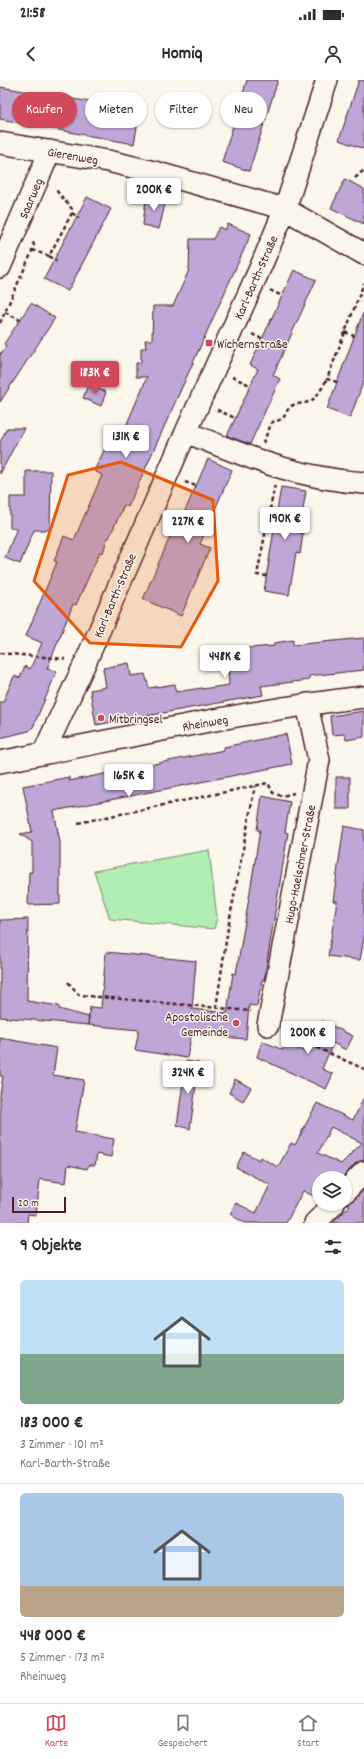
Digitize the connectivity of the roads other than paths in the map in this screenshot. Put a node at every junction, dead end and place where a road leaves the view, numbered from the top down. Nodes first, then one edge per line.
1 (327, 80) edge
2 (0, 143) edge
3 (50, 151) junction
4 (285, 209) junction
5 (364, 254) edge
6 (0, 267) edge
7 (186, 432) junction
8 (364, 483) edge
9 (364, 697) edge
10 (307, 704) junction
11 (42, 754) junction
12 (0, 762) edge
13 (269, 1019) road end
14 (364, 1172) edge
15 (352, 1185) edge
16 (327, 1211) edge
17 (315, 1223) edge

1 - 4 street, Karl-Barth-Straße
2 - 3 street, Gierenweg
3 - 4 street, Gierenweg
3 - 6 street, Saarweg
4 - 5 street, Gierenweg
4 - 7 street, Karl-Barth-Straße
7 - 8 street
7 - 11 street, Karl-Barth-Straße
9 - 10 street, Rheinweg
10 - 11 street, Rheinweg
10 - 13 street, Hugo-Haelschner-Straße
11 - 12 street, Rheinweg
14 - 15 street
16 - 17 street

